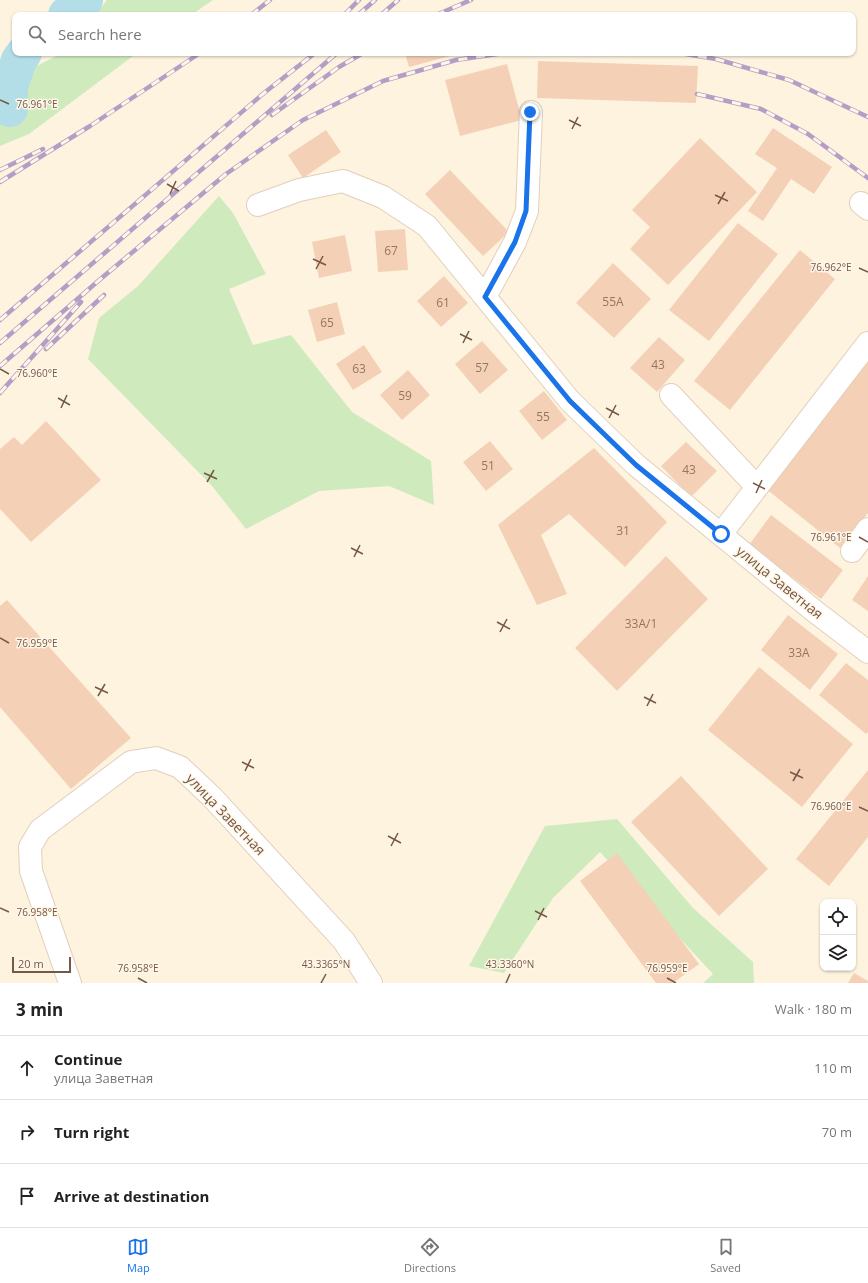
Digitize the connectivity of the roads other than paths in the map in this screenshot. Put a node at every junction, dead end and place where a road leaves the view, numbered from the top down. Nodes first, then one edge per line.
1 (530, 112) dead end
2 (258, 205) dead end
3 (485, 297) junction
4 (868, 343) edge
5 (671, 395) dead end
6 (757, 487) junction
7 (868, 529) edge
8 (721, 534) junction
9 (852, 551) dead end
10 (868, 652) edge
11 (70, 983) edge
12 (371, 983) edge

1 - 3 street
2 - 3 street, улица Заветная
3 - 8 street, улица Заветная
4 - 6 street
5 - 6 street
6 - 8 street
7 - 9 street
8 - 10 street, улица Заветная
11 - 12 street, улица Заветная

